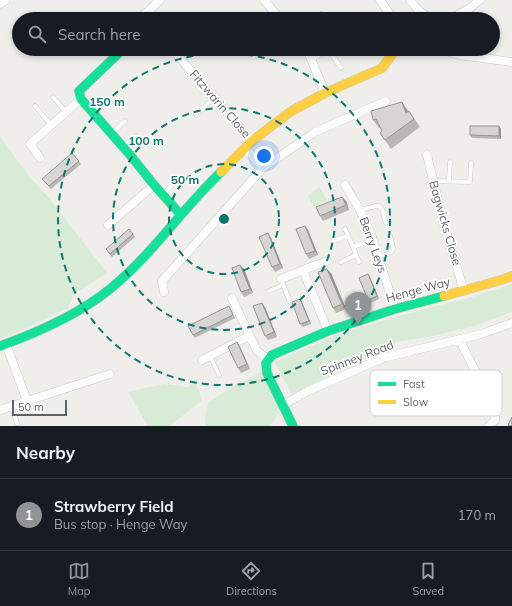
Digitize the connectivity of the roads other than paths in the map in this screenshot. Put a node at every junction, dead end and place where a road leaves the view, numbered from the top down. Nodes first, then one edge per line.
1 (6, 0) edge
2 (160, 0) edge
3 (264, 0) edge
4 (380, 0) edge
5 (410, 0) edge
6 (480, 0) edge
7 (0, 4) edge
8 (147, 12) edge
9 (274, 12) edge
10 (388, 12) edge
11 (422, 12) edge
12 (463, 12) edge
13 (117, 56) edge
14 (178, 56) edge
15 (310, 56) edge
16 (317, 56) edge
17 (333, 56) edge
18 (391, 56) edge
19 (467, 56) edge
20 (311, 60) junction
21 (512, 62) edge
22 (341, 68) dead end
23 (325, 92) junction
24 (53, 96) dead end
25 (214, 98) junction
26 (81, 99) junction
27 (386, 101) dead end
28 (35, 106) dead end
29 (66, 112) junction
30 (196, 114) dead end
31 (125, 121) dead end
32 (51, 125) junction
33 (111, 133) junction
34 (136, 136) dead end
35 (252, 140) junction
36 (123, 147) junction
37 (245, 148) junction
38 (427, 155) dead end
39 (40, 158) dead end
40 (450, 162) dead end
41 (471, 163) dead end
42 (263, 168) junction
43 (178, 180) dead end
44 (433, 180) junction
45 (449, 181) junction
46 (154, 185) junction
47 (345, 185) dead end
48 (163, 194) junction
49 (360, 210) junction
50 (181, 215) junction
51 (386, 223) dead end
52 (108, 225) dead end
53 (345, 229) dead end
54 (348, 236) junction
55 (390, 236) dead end
56 (373, 240) junction
57 (333, 241) dead end
58 (353, 247) junction
59 (356, 255) junction
60 (379, 257) junction
61 (327, 261) dead end
62 (341, 262) dead end
63 (358, 262) dead end
64 (303, 270) junction
65 (512, 276) edge
66 (282, 282) junction
67 (464, 290) junction
68 (269, 291) dead end
69 (164, 292) dead end
70 (232, 298) dead end
71 (290, 302) dead end
72 (395, 309) junction
73 (512, 323) edge
74 (328, 331) junction
75 (249, 336) junction
76 (459, 339) junction
77 (3, 345) edge
78 (210, 356) junction
79 (268, 359) junction
80 (202, 360) dead end
81 (475, 370) edge
82 (110, 374) dead end
83 (219, 374) dead end
84 (27, 401) junction
85 (283, 405) junction
86 (11, 406) junction
87 (0, 410) edge
88 (495, 416) edge
89 (17, 423) dead end
90 (293, 426) edge
91 (489, 426) edge

1 - 7 street
2 - 8 street
3 - 9 street
4 - 10 street
5 - 11 street
6 - 12 street
13 - 26 street
14 - 25 street, Fitzwarin Close
15 - 20 street
16 - 20 lane
17 - 22 lane
18 - 23 street
19 - 21 street
20 - 23 street
23 - 35 street
24 - 29 lane
25 - 30 lane
25 - 35 street, Fitzwarin Close
26 - 29 street
26 - 33 street
27 - 42 street
28 - 32 lane
29 - 32 street
31 - 33 lane
32 - 39 street
33 - 36 street
34 - 36 lane
35 - 37 street
36 - 46 street
37 - 42 street
37 - 50 street
38 - 44 street, Bagwicks Close
40 - 45 lane
41 - 45 lane
42 - 69 street
43 - 48 lane
44 - 45 lane
44 - 67 street, Bagwicks Close
46 - 48 street
46 - 52 street
47 - 49 street, Berry Leys
48 - 50 street
49 - 51 lane
49 - 56 street, Berry Leys
50 - 77 street
53 - 54 lane
54 - 57 lane
54 - 58 lane
55 - 60 lane
56 - 58 lane
56 - 60 street, Berry Leys
58 - 59 lane
59 - 62 lane
59 - 63 lane
60 - 72 street, Berry Leys
61 - 64 street
64 - 66 street
64 - 74 street
65 - 67 street, Henge Way
66 - 68 lane
66 - 71 lane
67 - 72 street, Henge Way
70 - 75 street
72 - 74 street, Henge Way
73 - 76 street, Spinney Road
74 - 79 street, Henge Way
75 - 78 street
75 - 79 street
76 - 81 street
76 - 85 street, Spinney Road
77 - 84 street
78 - 80 street
78 - 83 lane
79 - 85 street
82 - 84 street
84 - 86 street
85 - 90 street
86 - 87 street
86 - 89 lane
88 - 91 street

